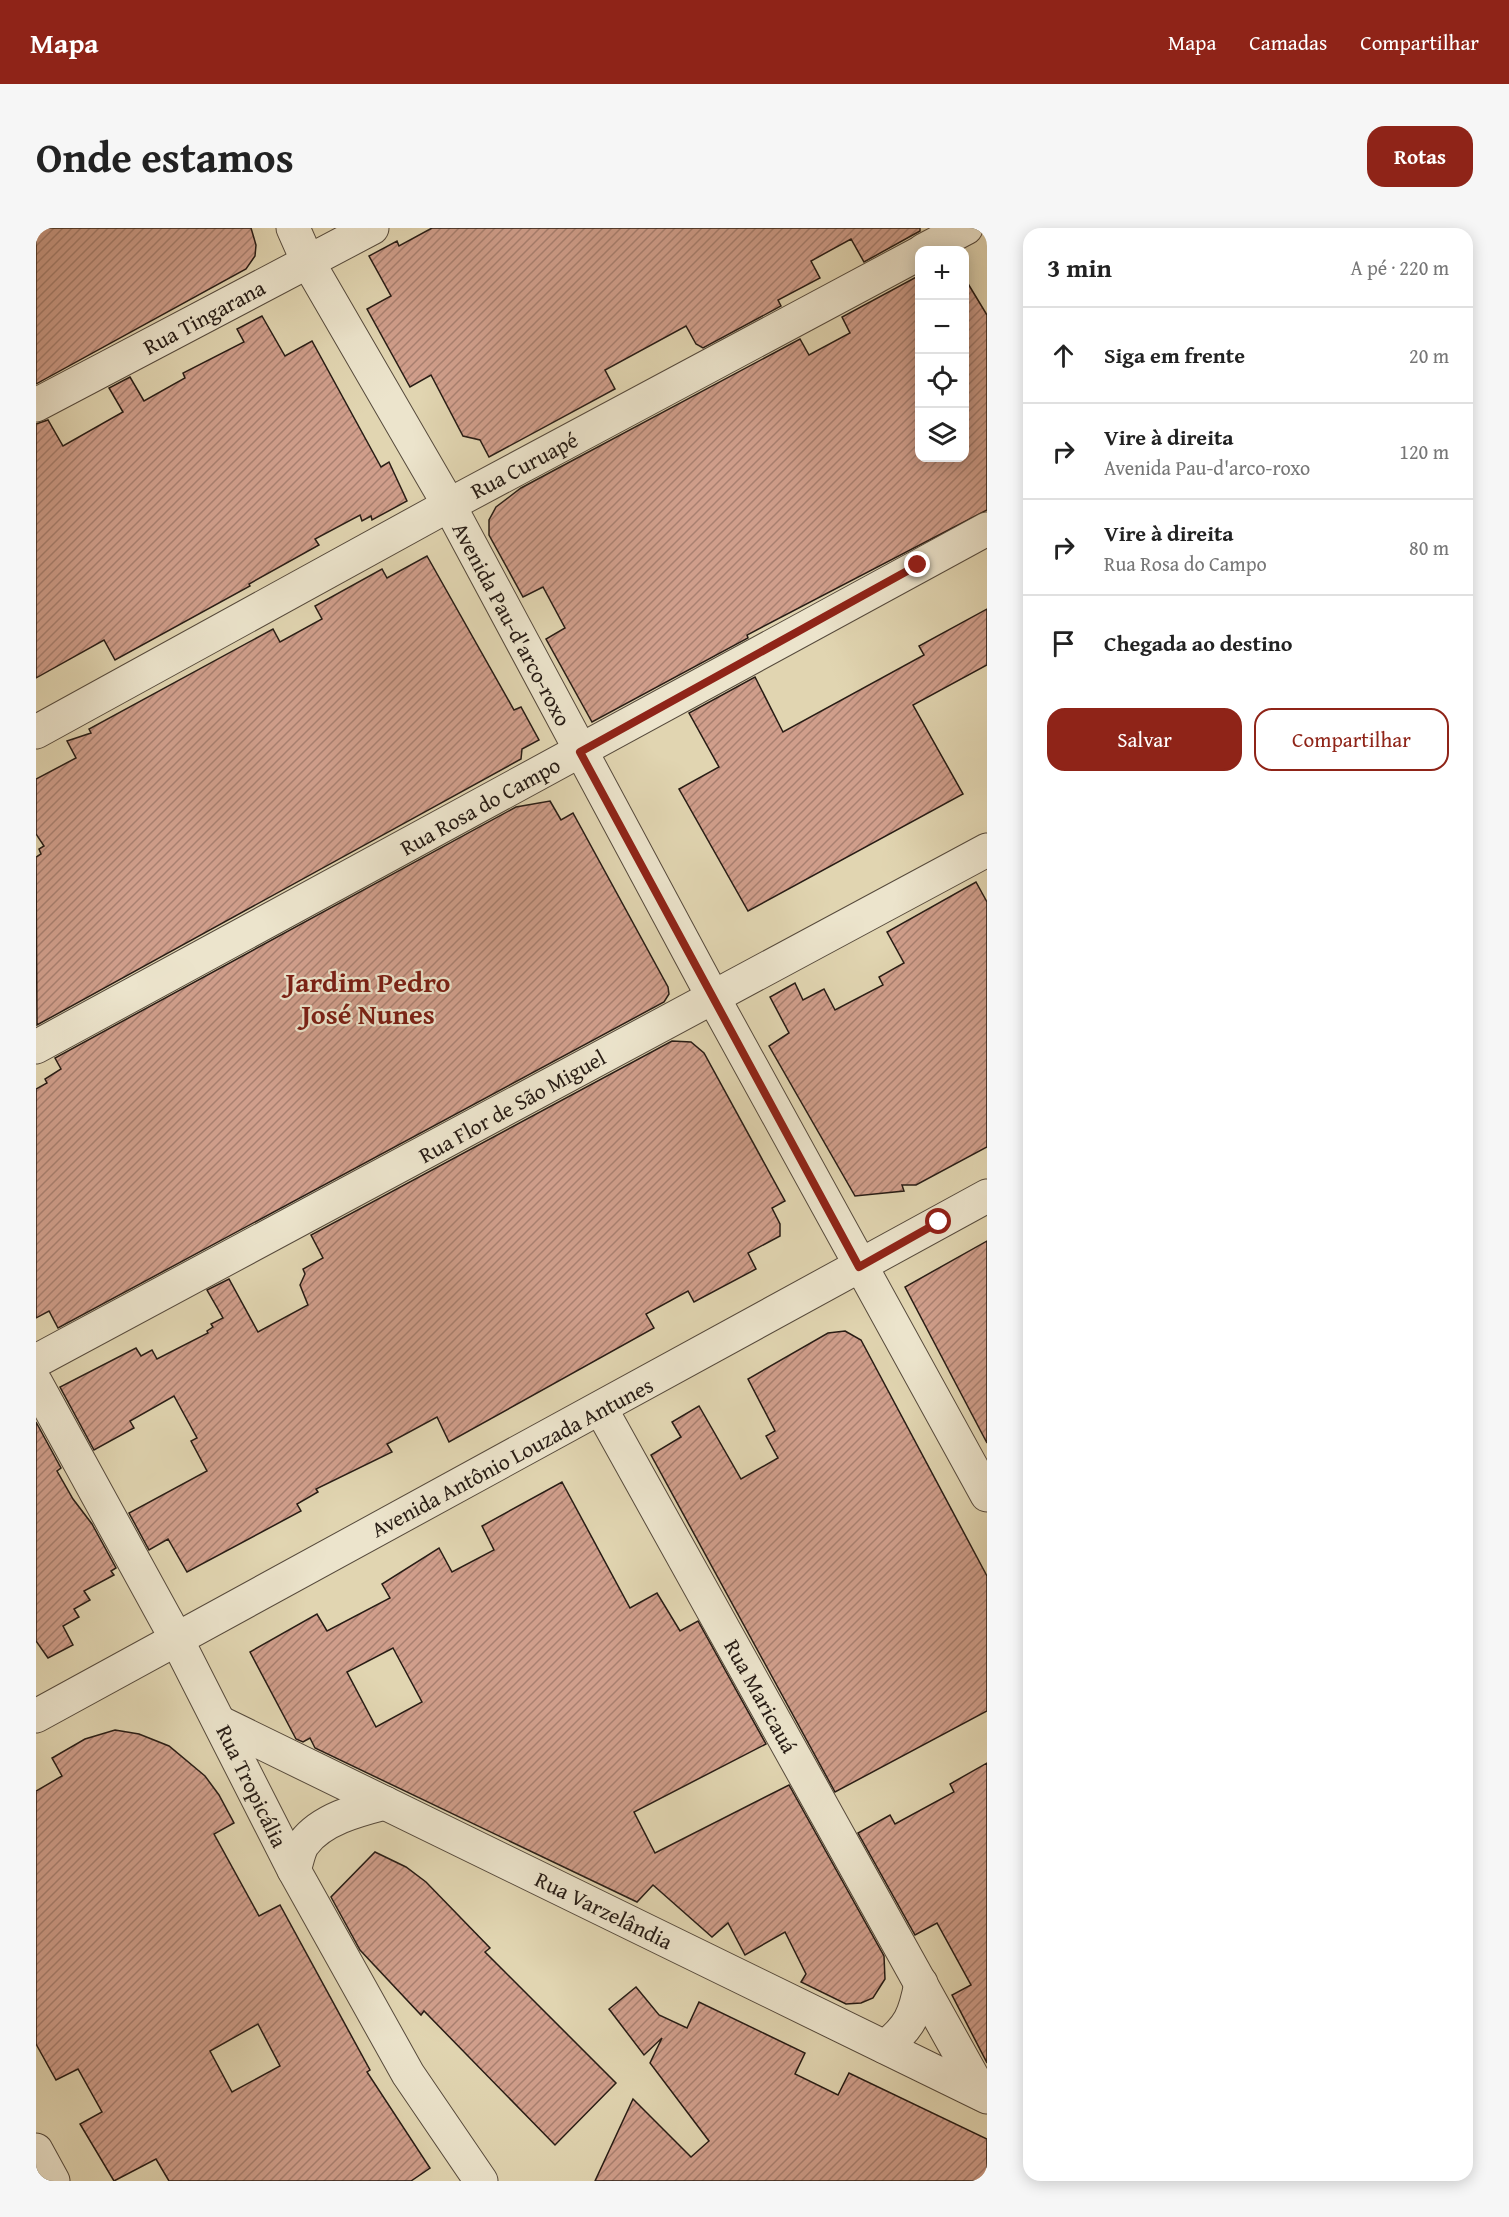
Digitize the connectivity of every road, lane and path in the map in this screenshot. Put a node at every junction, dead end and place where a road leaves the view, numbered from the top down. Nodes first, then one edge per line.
1 (292, 228) edge
2 (372, 228) edge
3 (966, 228) edge
4 (932, 246) edge
5 (915, 256) edge
6 (308, 262) junction
7 (36, 405) edge
8 (449, 505) junction
9 (987, 529) edge
10 (36, 732) edge
11 (580, 752) junction
12 (987, 850) edge
13 (713, 997) junction
14 (36, 1047) edge
15 (987, 1196) edge
16 (859, 1267) junction
17 (36, 1361) edge
18 (36, 1383) edge
19 (601, 1409) junction
20 (987, 1495) edge
21 (176, 1638) junction
22 (36, 1716) edge
23 (221, 1723) junction
24 (385, 1803) junction
25 (294, 1869) junction
26 (921, 1983) junction
27 (885, 2047) junction
28 (984, 2096) edge
29 (481, 2181) edge

1 - 6 street, Avenida Pau-d'arco-roxo
2 - 6 street, Rua Tingarana
3 - 4 street
5 - 8 street, Rua Curuapé
6 - 7 street, Rua Tingarana
6 - 8 street, Avenida Pau-d'arco-roxo
8 - 10 street, Rua Curuapé
8 - 11 street, Avenida Pau-d'arco-roxo
9 - 11 street, Rua Rosa do Campo
11 - 13 street, Avenida Pau-d'arco-roxo
11 - 14 street, Rua Rosa do Campo
12 - 13 street, Rua Flor de São Miguel
13 - 16 street, Avenida Pau-d'arco-roxo
13 - 17 street, Rua Flor de São Miguel
15 - 16 street, Avenida Antônio Louzada Antunes
16 - 19 street, Avenida Antônio Louzada Antunes
16 - 20 street, Avenida Pau-d'arco-roxo
18 - 21 street, Rua Tropicália
19 - 21 street, Avenida Antônio Louzada Antunes
19 - 26 street, Rua Maricauá
21 - 22 street, Avenida Antônio Louzada Antunes
21 - 23 street, Rua Tropicália
23 - 24 street, Rua Varzelândia
23 - 25 street, Rua Tropicália
24 - 25 street
24 - 27 street, Rua Varzelândia
25 - 29 street, Rua Tropicália
26 - 27 street
26 - 28 street, Rua Maricauá
27 - 28 street, Rua Varzelândia

